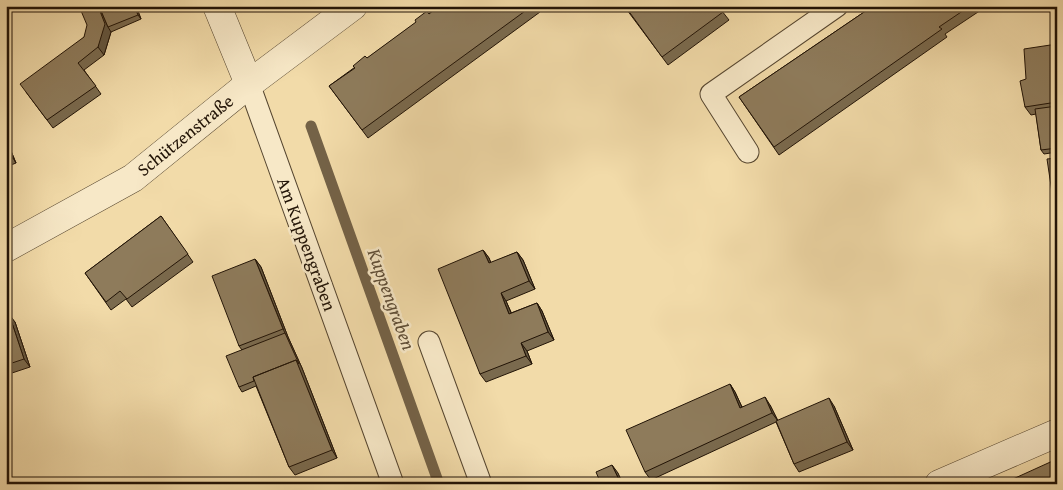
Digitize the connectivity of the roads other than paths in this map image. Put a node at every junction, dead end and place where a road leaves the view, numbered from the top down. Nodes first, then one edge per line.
1 (217, 6) edge
2 (353, 6) edge
3 (837, 6) edge
4 (248, 84) junction
5 (748, 152) dead end
6 (6, 248) edge
7 (429, 342) dead end
8 (1057, 433) edge
9 (393, 484) edge
10 (481, 484) edge
11 (939, 484) edge

1 - 4 street, Am Kuppengraben
2 - 4 street, Schützenstraße
3 - 5 lane
4 - 6 street, Schützenstraße
4 - 9 lane, Am Kuppengraben
7 - 10 lane
8 - 11 street

